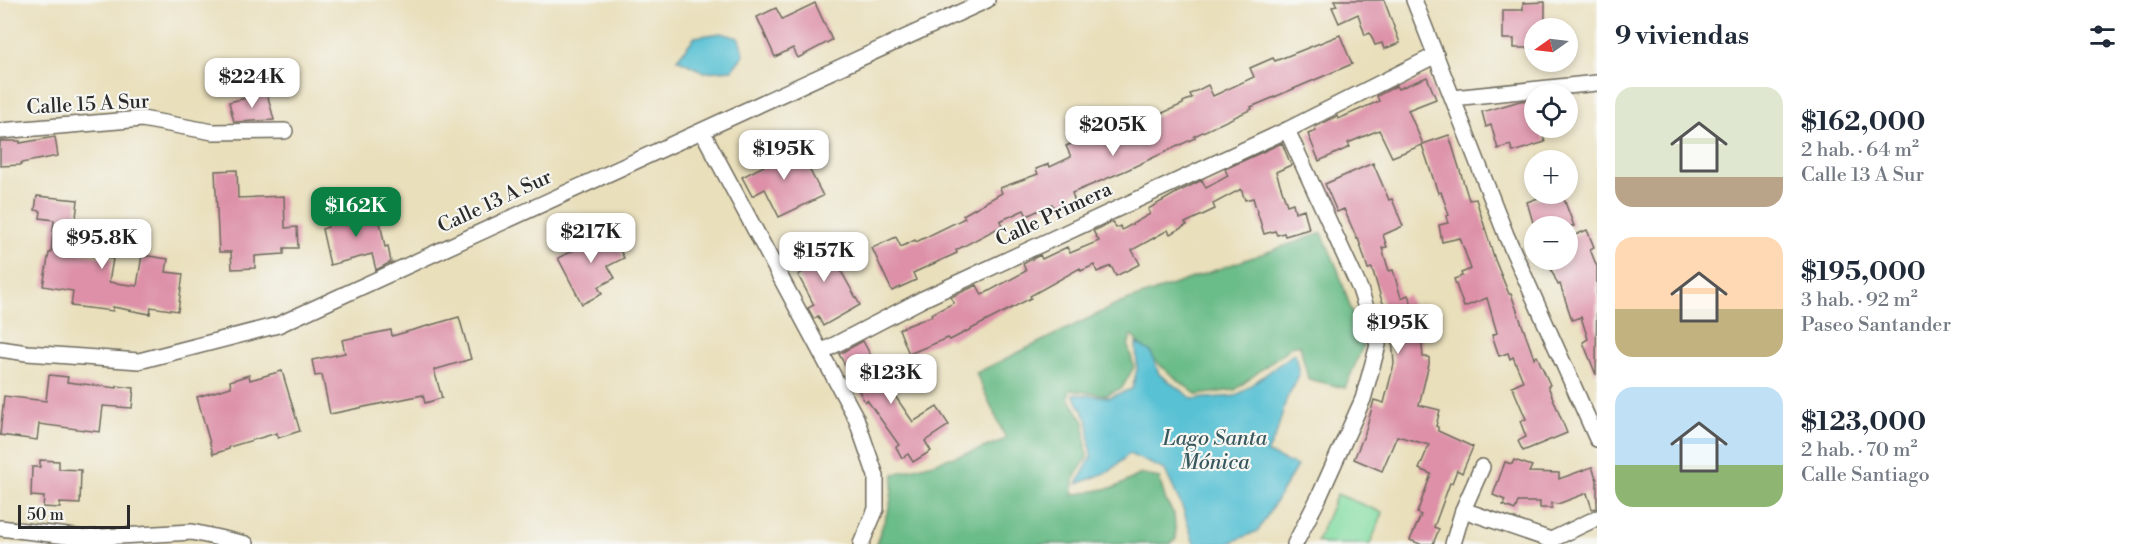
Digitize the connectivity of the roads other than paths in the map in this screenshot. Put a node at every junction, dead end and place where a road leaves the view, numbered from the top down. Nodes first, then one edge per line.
1 (987, 0) edge
2 (1414, 0) edge
3 (1436, 55) junction
4 (1597, 83) edge
5 (1453, 98) junction
6 (1287, 130) junction
7 (0, 131) edge
8 (285, 131) dead end
9 (702, 131) junction
10 (0, 349) edge
11 (821, 352) junction
12 (1597, 439) edge
13 (1482, 467) dead end
14 (1463, 510) junction
15 (1597, 518) edge
16 (0, 528) edge
17 (246, 544) edge
18 (861, 544) edge
19 (1294, 544) edge
20 (1453, 544) edge

1 - 9 street, Calle 13 A Sur
2 - 3 street
3 - 5 street
3 - 6 street, Calle Primera
4 - 5 street
5 - 12 street
6 - 11 street, Calle Primera
6 - 19 street
7 - 8 street, Calle 15 A Sur
9 - 10 street, Calle 13 A Sur
9 - 11 street
11 - 18 street
13 - 14 street
14 - 15 street
14 - 20 street
16 - 17 street

